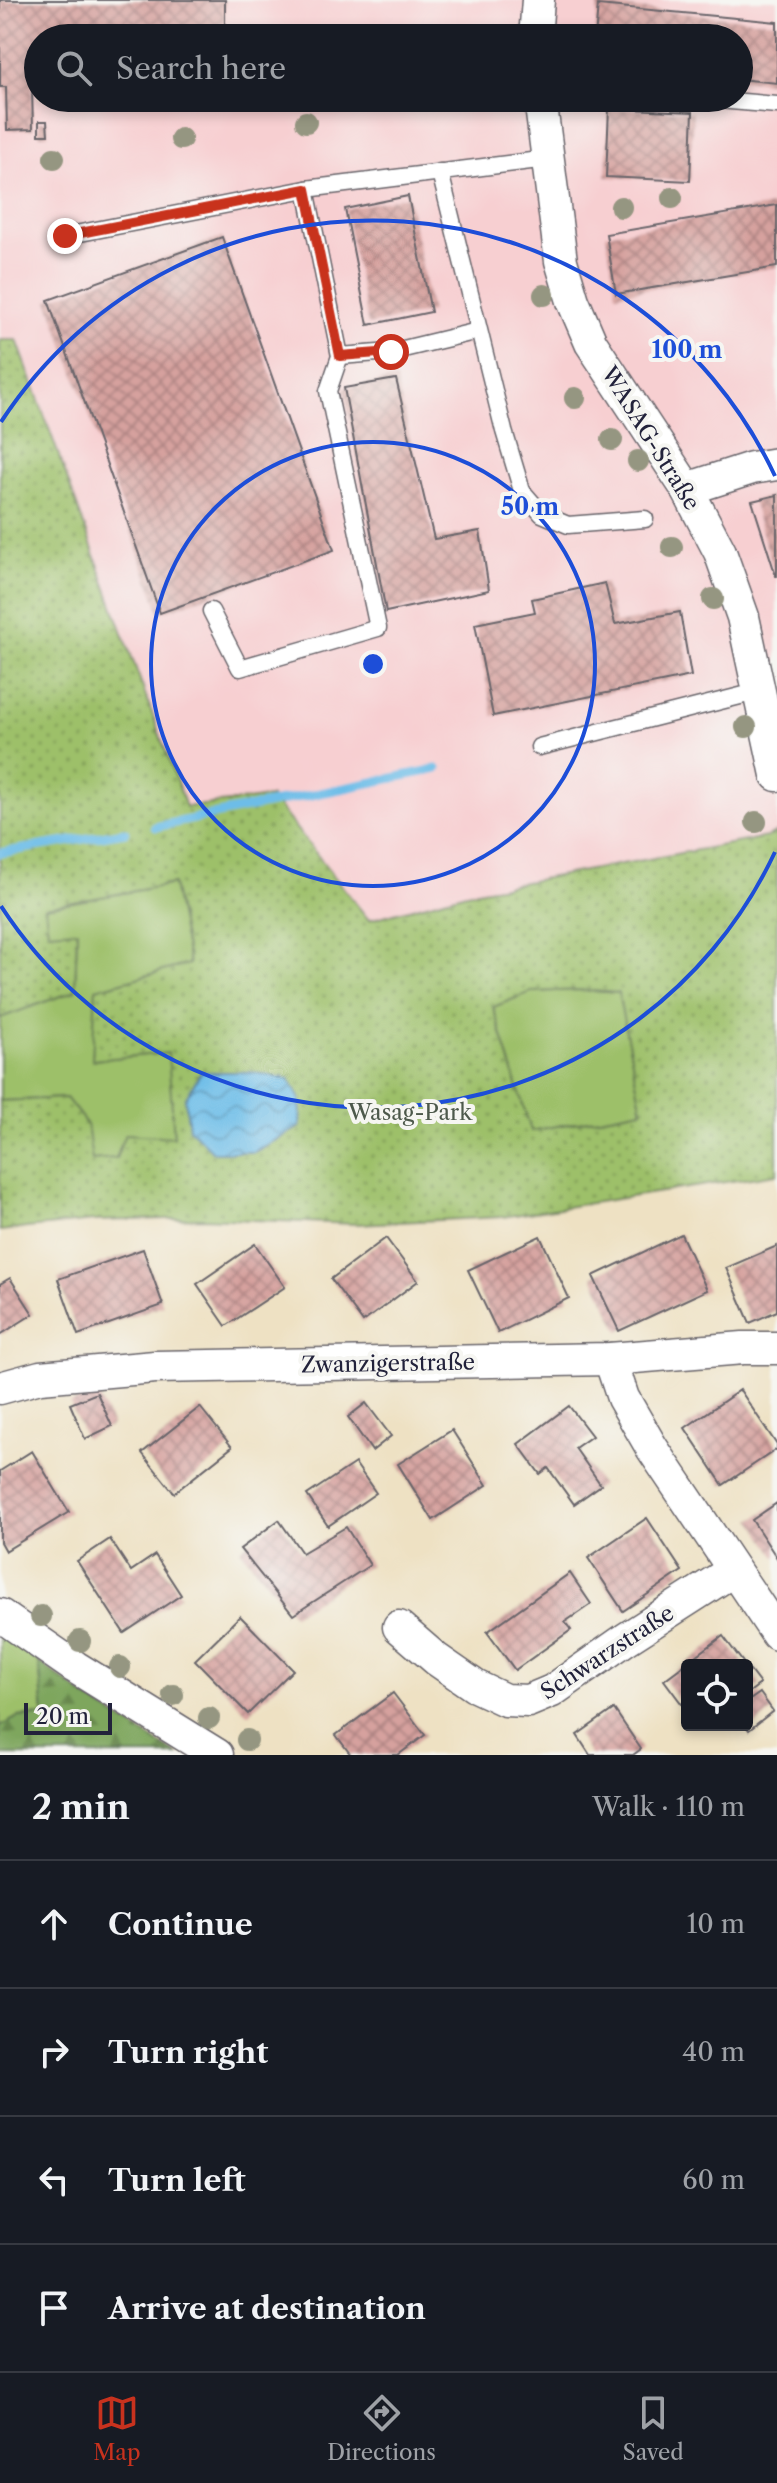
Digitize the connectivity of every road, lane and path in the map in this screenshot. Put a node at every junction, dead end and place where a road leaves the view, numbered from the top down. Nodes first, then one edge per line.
1 (538, 0) edge
2 (536, 24) edge
3 (753, 103) edge
4 (777, 105) edge
5 (542, 112) edge
6 (547, 159) junction
7 (440, 172) junction
8 (306, 189) junction
9 (65, 236) dead end
10 (478, 331) junction
11 (340, 356) junction
12 (777, 464) edge
13 (687, 489) junction
14 (645, 519) dead end
15 (211, 611) dead end
16 (760, 691) junction
17 (539, 747) dead end
18 (777, 775) edge
19 (777, 1348) edge
20 (610, 1359) junction
21 (0, 1388) edge
22 (732, 1571) junction
23 (0, 1615) edge
24 (399, 1627) dead end
25 (777, 1634) edge
26 (217, 1755) edge

1 - 2 street
3 - 4 lane
5 - 6 street, WASAG-Straße
6 - 7 lane
6 - 13 street, WASAG-Straße
7 - 8 lane
7 - 10 lane
8 - 9 lane
8 - 11 lane
10 - 11 lane
10 - 14 lane
11 - 15 lane
12 - 13 street
13 - 16 street, WASAG-Straße
16 - 17 lane
16 - 18 street, WASAG-Straße
19 - 20 street, Zwanzigerstraße
20 - 21 street, Zwanzigerstraße
20 - 22 street
22 - 24 street, Schwarzstraße
22 - 25 street
23 - 26 street

